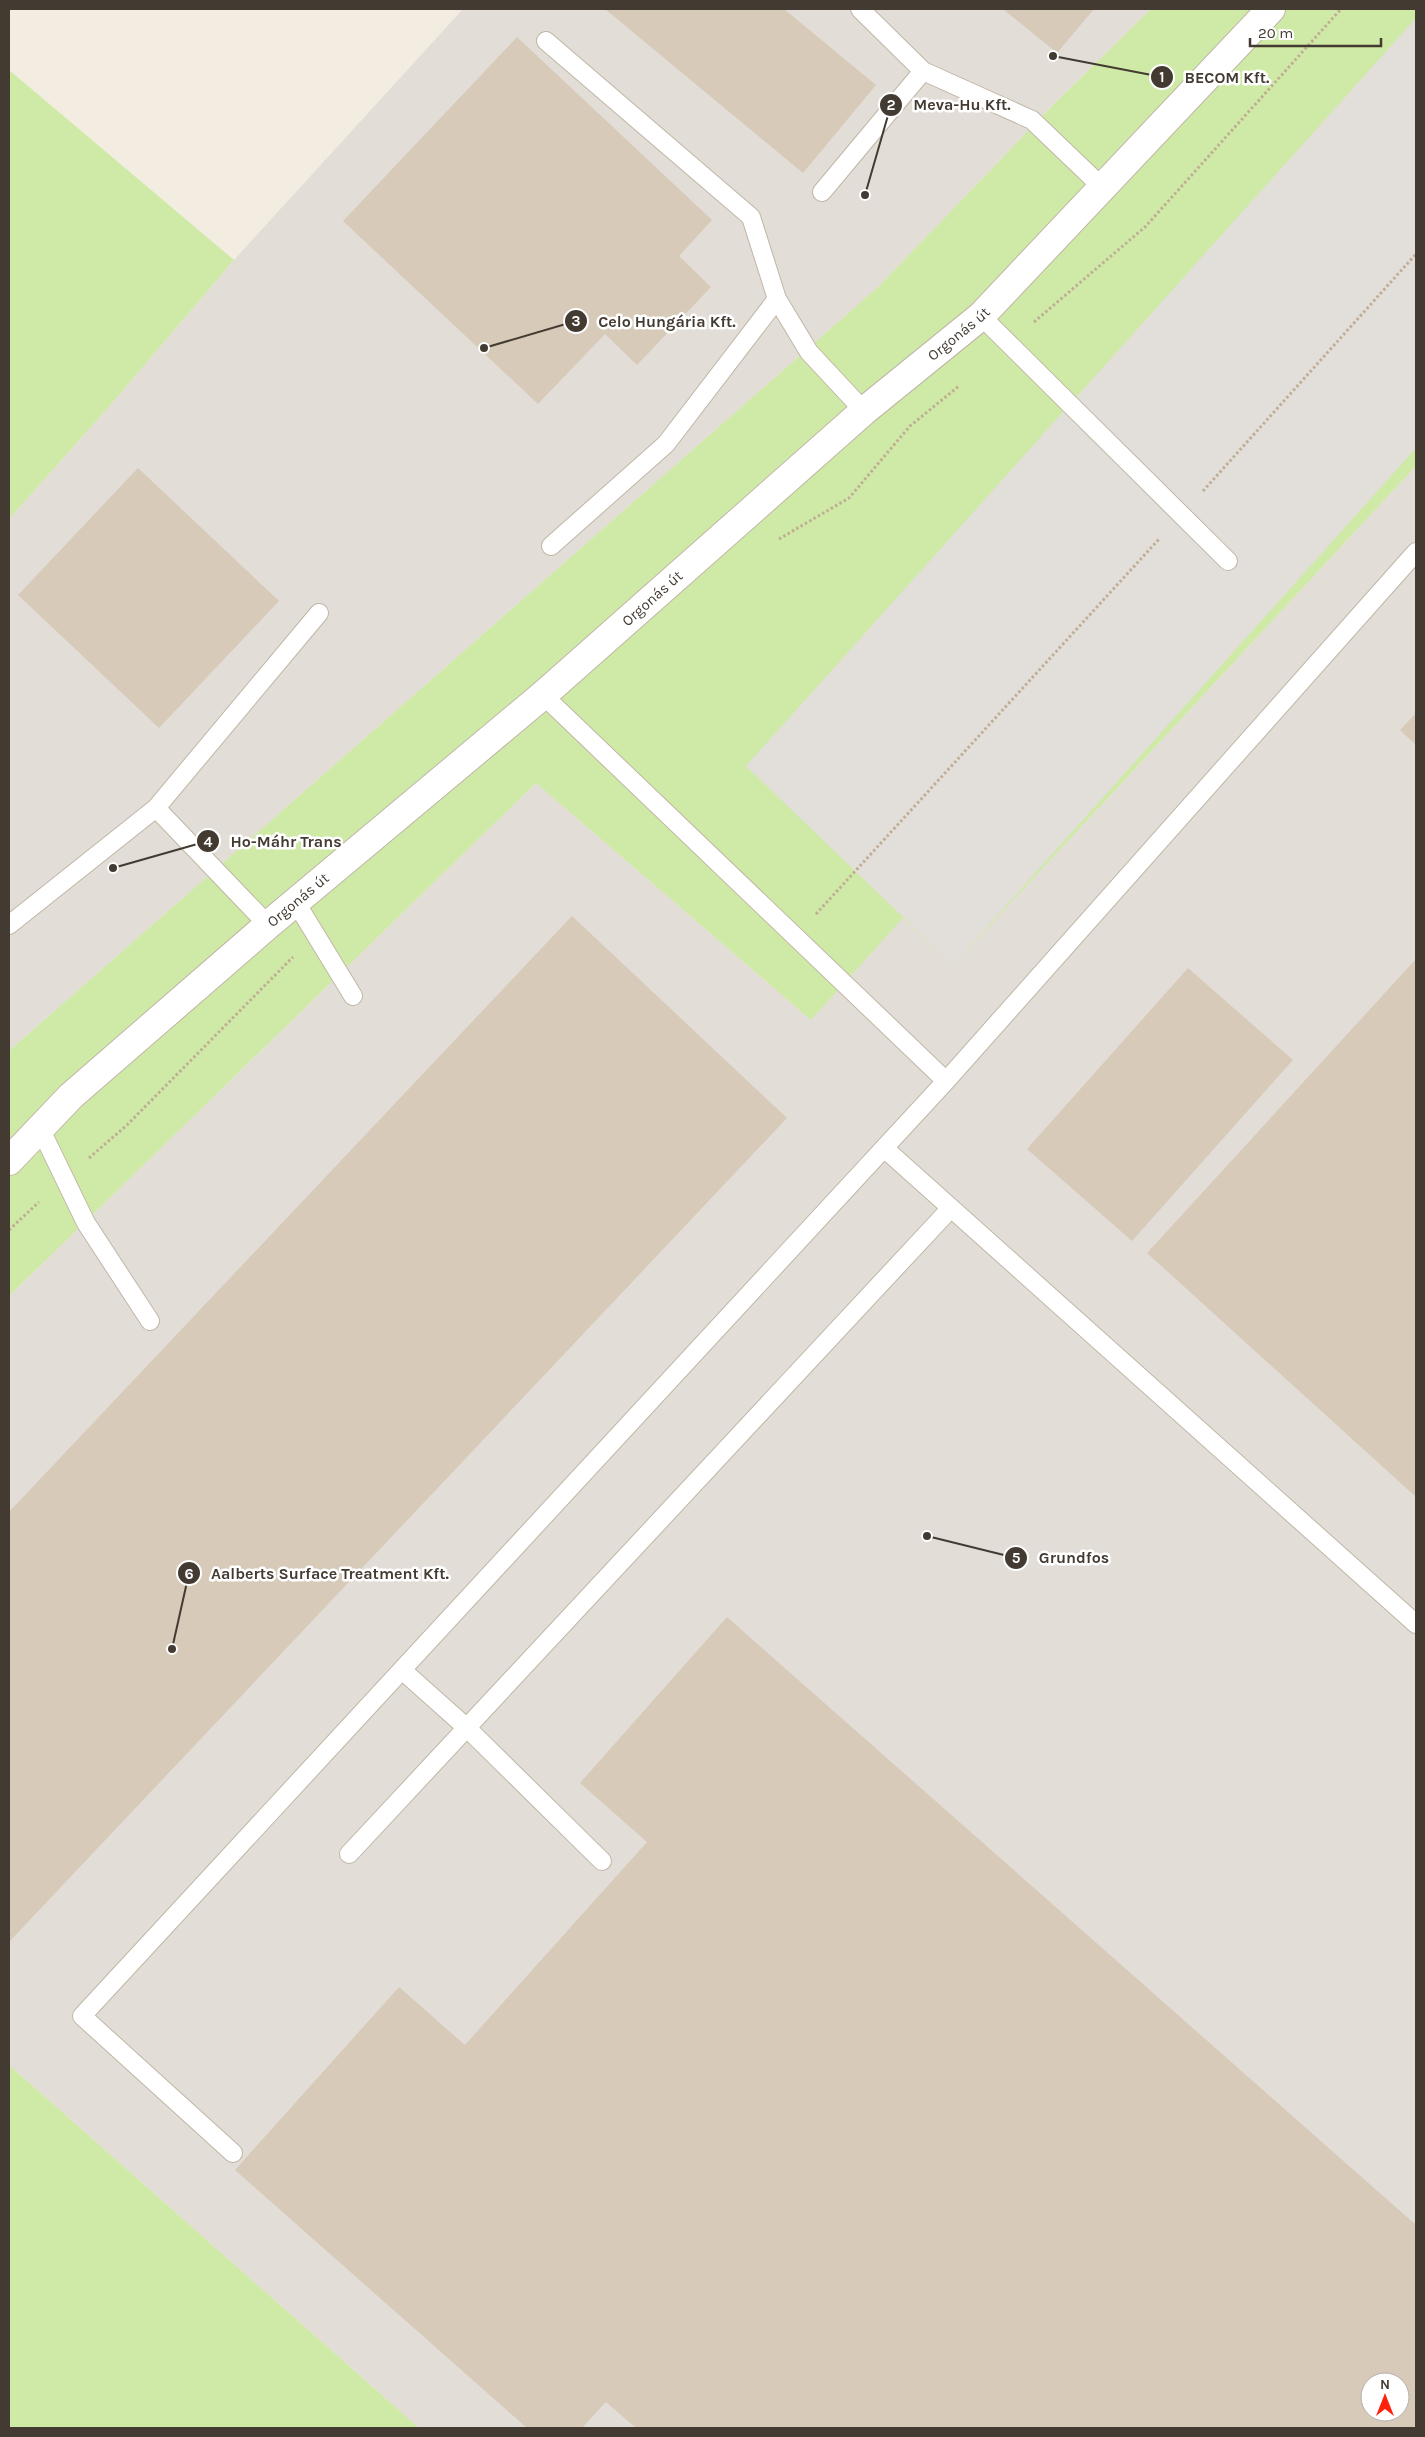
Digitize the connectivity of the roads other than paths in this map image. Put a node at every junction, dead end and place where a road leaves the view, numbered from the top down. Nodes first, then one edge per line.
1 (860, 9) edge
2 (1271, 9) edge
3 (546, 41) dead end
4 (923, 71) junction
5 (1104, 188) junction
6 (822, 192) dead end
7 (778, 299) junction
8 (982, 316) junction
9 (864, 411) junction
10 (551, 546) dead end
11 (1416, 552) edge
12 (1228, 561) dead end
13 (319, 613) dead end
14 (543, 696) junction
15 (156, 808) junction
16 (295, 901) junction
17 (9, 925) edge
18 (268, 925) junction
19 (353, 996) dead end
20 (946, 1081) junction
21 (40, 1128) junction
22 (884, 1148) junction
23 (9, 1161) edge
24 (951, 1208) junction
25 (150, 1321) dead end
26 (1416, 1624) edge
27 (402, 1670) junction
28 (467, 1728) junction
29 (349, 1854) dead end
30 (602, 1861) dead end
31 (233, 2154) dead end

1 - 4 lane
2 - 5 street, Orgonás út
3 - 7 lane
4 - 5 lane
4 - 6 lane
5 - 8 street, Orgonás út
7 - 9 lane
7 - 10 lane
8 - 9 street, Orgonás út
8 - 12 lane
9 - 14 street, Orgonás út
11 - 20 lane
13 - 15 lane
14 - 16 street, Orgonás út
14 - 20 lane
15 - 17 lane
15 - 18 lane
16 - 18 street, Orgonás út
16 - 19 lane
18 - 21 street, Orgonás út
20 - 22 lane
21 - 23 street, Orgonás út
21 - 25 lane
22 - 24 lane
22 - 27 lane
24 - 26 lane
24 - 28 lane
27 - 28 lane
27 - 31 lane
28 - 29 lane
28 - 30 lane

